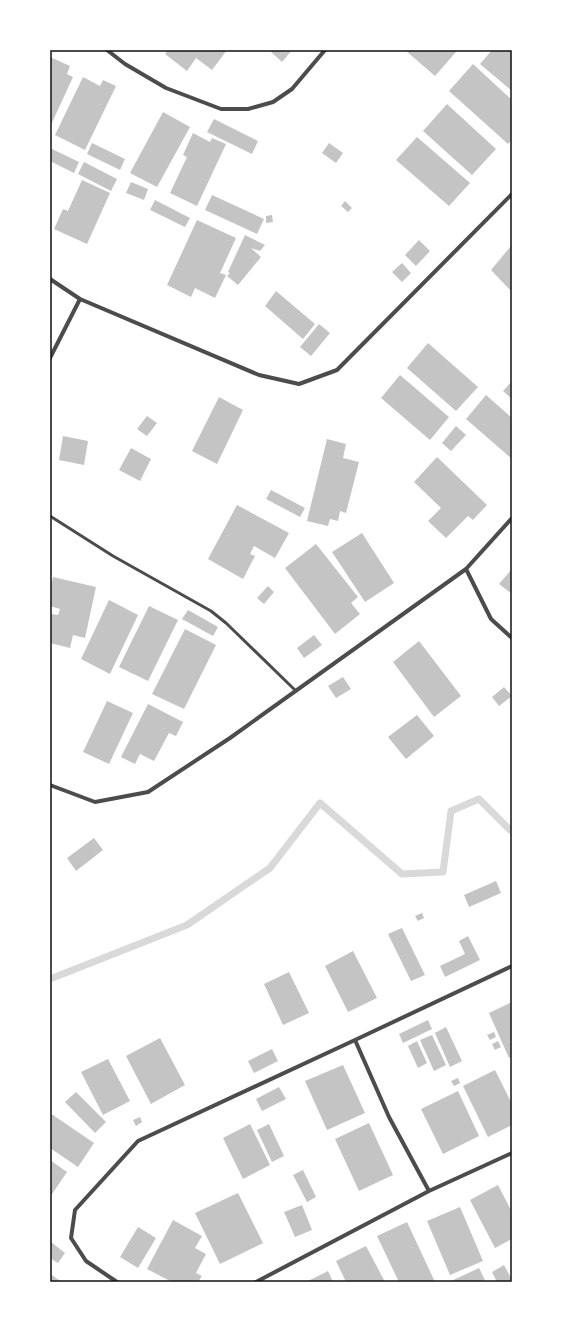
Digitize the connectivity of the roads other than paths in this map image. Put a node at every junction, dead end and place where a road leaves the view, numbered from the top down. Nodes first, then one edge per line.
1 (106, 50) edge
2 (326, 50) edge
3 (512, 194) edge
4 (50, 279) edge
5 (80, 299) junction
6 (50, 358) edge
7 (50, 516) edge
8 (512, 518) edge
9 (466, 569) junction
10 (512, 638) edge
11 (296, 691) junction
12 (50, 785) edge
13 (512, 966) edge
14 (355, 1040) junction
15 (512, 1153) edge
16 (429, 1190) junction
17 (117, 1282) edge
18 (256, 1282) edge

1 - 2 street
3 - 5 street
4 - 5 street
5 - 6 street
7 - 11 lane
8 - 9 street
9 - 10 street
9 - 11 street
11 - 12 street
13 - 14 street
14 - 16 street
14 - 17 street
15 - 16 street
16 - 18 street

